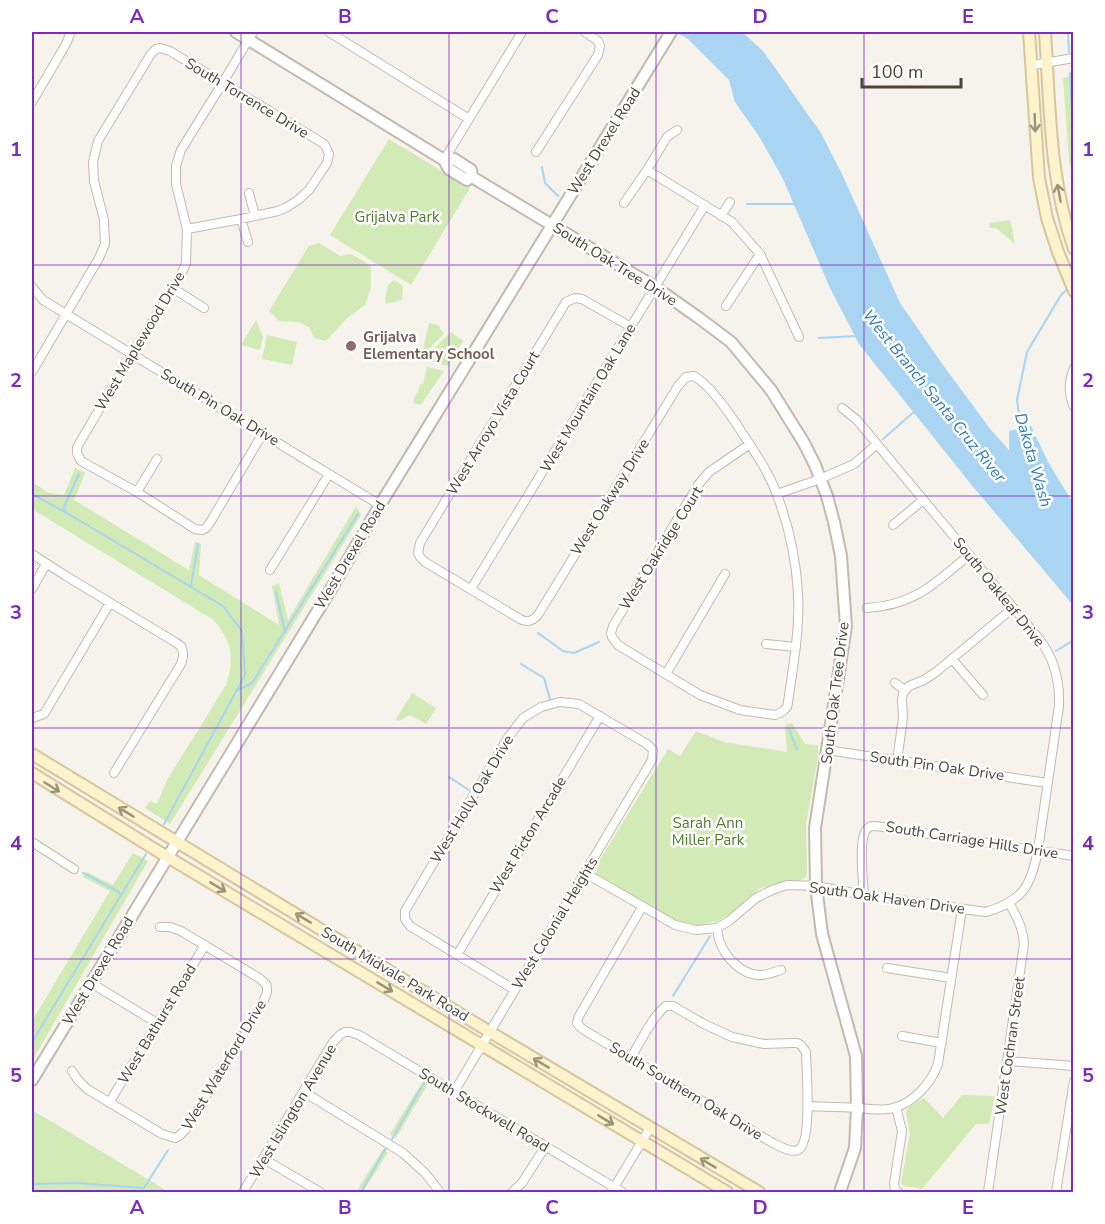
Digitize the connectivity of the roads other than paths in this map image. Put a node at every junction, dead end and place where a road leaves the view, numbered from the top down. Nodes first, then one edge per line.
1 (71, 32) edge
2 (236, 32) edge
3 (329, 32) edge
4 (522, 32) edge
5 (585, 32) edge
6 (671, 32) edge
7 (1029, 32) edge
8 (1045, 32) edge
9 (250, 35) edge
10 (1074, 58) edge
11 (1047, 62) junction
12 (1032, 65) junction
13 (222, 84) junction
14 (32, 102) edge
15 (470, 119) junction
16 (677, 130) dead end
17 (536, 152) dead end
18 (444, 160) junction
19 (646, 170) junction
20 (249, 193) dead end
21 (730, 202) dead end
22 (624, 203) dead end
23 (705, 205) junction
24 (255, 216) junction
25 (721, 216) junction
26 (241, 219) junction
27 (552, 226) junction
28 (187, 229) junction
29 (249, 242) dead end
30 (1074, 249) edge
31 (760, 254) junction
32 (32, 287) edge
33 (655, 288) junction
34 (174, 289) junction
35 (1074, 291) edge
36 (726, 306) dead end
37 (204, 308) dead end
38 (66, 314) junction
39 (631, 327) junction
40 (799, 337) dead end
41 (132, 354) junction
42 (1074, 368) edge
43 (32, 372) edge
44 (1074, 407) edge
45 (842, 408) dead end
46 (263, 433) junction
47 (750, 444) junction
48 (877, 444) junction
49 (157, 459) dead end
50 (329, 474) junction
51 (820, 479) junction
52 (137, 492) junction
53 (777, 494) junction
54 (923, 500) junction
55 (380, 505) junction
56 (893, 525) dead end
57 (32, 554) edge
58 (969, 555) junction
59 (46, 564) junction
60 (270, 570) dead end
61 (725, 574) dead end
62 (32, 589) edge
63 (471, 589) junction
64 (111, 603) junction
65 (867, 608) dead end
66 (1013, 608) junction
67 (766, 644) dead end
68 (796, 647) junction
69 (952, 659) junction
70 (666, 674) junction
71 (895, 683) dead end
72 (905, 690) junction
73 (983, 695) dead end
74 (600, 716) junction
75 (32, 718) edge
76 (827, 750) junction
77 (655, 752) joint
78 (32, 754) edge
79 (897, 761) junction
80 (114, 772) dead end
81 (32, 773) edge
82 (1047, 783) junction
83 (32, 842) edge
84 (176, 842) junction
85 (1038, 850) junction
86 (1074, 856) edge
87 (168, 857) junction
88 (75, 869) dead end
89 (585, 873) junction
90 (816, 886) junction
91 (864, 895) junction
92 (1009, 903) junction
93 (642, 907) junction
94 (962, 909) junction
95 (160, 927) dead end
96 (717, 928) junction
97 (205, 945) junction
98 (457, 954) junction
99 (887, 968) dead end
100 (781, 970) dead end
101 (951, 978) junction
102 (91, 983) junction
103 (515, 990) junction
104 (157, 1023) junction
105 (344, 1029) joint
106 (490, 1032) junction
107 (902, 1036) dead end
108 (942, 1043) junction
109 (482, 1046) junction
110 (631, 1058) junction
111 (1008, 1060) junction
112 (1074, 1066) edge
113 (72, 1071) dead end
114 (32, 1080) edge
115 (1074, 1081) edge
116 (304, 1092) junction
117 (454, 1092) junction
118 (109, 1102) junction
119 (808, 1106) junction
120 (896, 1107) junction
121 (862, 1109) junction
122 (650, 1128) junction
123 (642, 1142) junction
124 (545, 1146) junction
125 (264, 1159) junction
126 (616, 1191) edge
127 (895, 1191) edge
128 (243, 1192) edge
129 (320, 1192) edge
130 (440, 1192) edge
131 (512, 1192) edge
132 (727, 1192) edge
133 (759, 1192) edge
134 (840, 1192) edge
135 (988, 1192) edge
136 (1056, 1192) edge

1 - 14 street
2 - 9 street, South Oak Tree Drive
3 - 15 street
4 - 15 street
5 - 17 street
6 - 27 street, West Drexel Road
7 - 12 main road
8 - 11 main road
9 - 13 street, West Maplewood Drive
9 - 18 street, South Oak Tree Drive
10 - 11 street
11 - 12 street
30 -> 11 main road
12 -> 35 main road
13 - 24 street, South Torrence Drive
13 - 28 street, West Maplewood Drive
13 - 38 street, South Torrence Drive
15 - 18 street
16 - 19 street
18 - 27 street, South Oak Tree Drive
19 - 22 street
19 - 23 street
20 - 24 street
21 - 25 street
23 - 25 street
23 - 33 street, West Mountain Oak Lane
24 - 26 street
25 - 31 street
26 - 28 street
26 - 29 street
27 - 33 street, South Oak Tree Drive
27 - 55 street, West Drexel Road
28 - 34 street, West Maplewood Drive
31 - 36 street
31 - 40 street
32 - 38 street, South Pin Oak Drive
33 - 39 street, West Mountain Oak Lane
33 - 51 street, South Oak Tree Drive
34 - 37 street
34 - 41 street, West Maplewood Drive
38 - 41 street, South Pin Oak Drive
38 - 43 street
39 - 63 street, West Mountain Oak Lane
39 - 63 street, West Arroyo Vista Court
41 - 46 street, South Pin Oak Drive
41 - 52 street, West Maplewood Drive
42 - 44 street
45 - 48 street, South Oakleaf Drive
46 - 50 street, South Pin Oak Drive
46 - 52 street
47 - 53 street
47 - 63 street, West Oakway Drive
47 - 70 street, West Oakridge Court
48 - 51 street
48 - 54 street, South Oakleaf Drive
49 - 52 street
50 - 55 street, South Pin Oak Drive
50 - 60 street
51 - 53 street
51 - 76 street, South Oak Tree Drive
53 - 68 street
54 - 56 street
54 - 58 street, South Oakleaf Drive
55 - 84 street, West Drexel Road
57 - 59 street
58 - 65 street
58 - 66 street, South Oakleaf Drive
59 - 62 street
59 - 64 street
61 - 70 street
64 - 75 street
64 - 80 street
66 - 69 street
66 - 82 street, South Oakleaf Drive
67 - 68 street
68 - 70 street
69 - 72 street
69 - 73 street
71 - 72 street
72 - 79 street
74 - 77 street, West Holly Oak Drive
74 - 98 street, West Picton Arcade
74 - 98 street, West Holly Oak Drive
76 - 79 street, South Pin Oak Drive
76 - 90 street, South Oak Tree Drive
77 - 89 street, West Colonial Heights
84 -> 78 main road, South Midvale Park Road
79 - 82 street, South Pin Oak Drive
81 -> 87 main road, South Midvale Park Road
82 - 85 street, South Oakleaf Drive
83 - 88 street
84 - 87 street, West Drexel Road
106 -> 84 main road, South Midvale Park Road
85 - 86 street, South Carriage Hills Drive
85 - 91 street, South Carriage Hills Drive
85 - 92 street, South Oak Haven Drive
87 - 102 street, West Drexel Road
87 -> 109 main road, South Midvale Park Road
89 - 93 street
89 - 103 street, West Colonial Heights
90 - 91 street, South Oak Haven Drive
90 - 96 street, South Oak Haven Drive
90 - 121 street, South Oak Tree Drive
91 - 94 street, South Oak Haven Drive
92 - 94 street, South Oak Haven Drive
92 - 111 street, West Cochran Street
93 - 96 street
93 - 110 street, South Southern Oak Drive
94 - 101 street
95 - 97 street
96 - 100 street
97 - 104 street, West Bathurst Road
97 - 118 street, West Waterford Drive
98 - 103 street
99 - 101 street
101 - 108 street
102 - 104 street
102 - 114 street, West Drexel Road
103 - 106 street, West Colonial Heights
104 - 118 street, West Bathurst Road
105 - 116 street, West Islington Avenue
105 - 117 street, South Stockwell Road
106 - 109 street, West Colonial Heights
122 -> 106 main road, South Midvale Park Road
107 - 108 street
108 - 120 street
109 - 117 street, West Colonial Heights
109 -> 123 main road, South Midvale Park Road
110 - 119 street, South Southern Oak Drive
110 - 119 street
111 - 112 street
111 - 135 street, West Cochran Street
113 - 118 street
115 - 136 street
116 - 125 street, West Islington Avenue
116 - 130 street
117 - 124 street, South Stockwell Road
119 - 121 street
120 - 121 street
120 - 127 street
121 - 134 street, South Oak Tree Drive
122 - 123 street
133 -> 122 main road, South Midvale Park Road
123 - 126 street
123 - 132 main road, South Midvale Park Road
124 - 126 street, South Stockwell Road
124 - 131 street
125 - 128 street, West Islington Avenue
125 - 129 street

